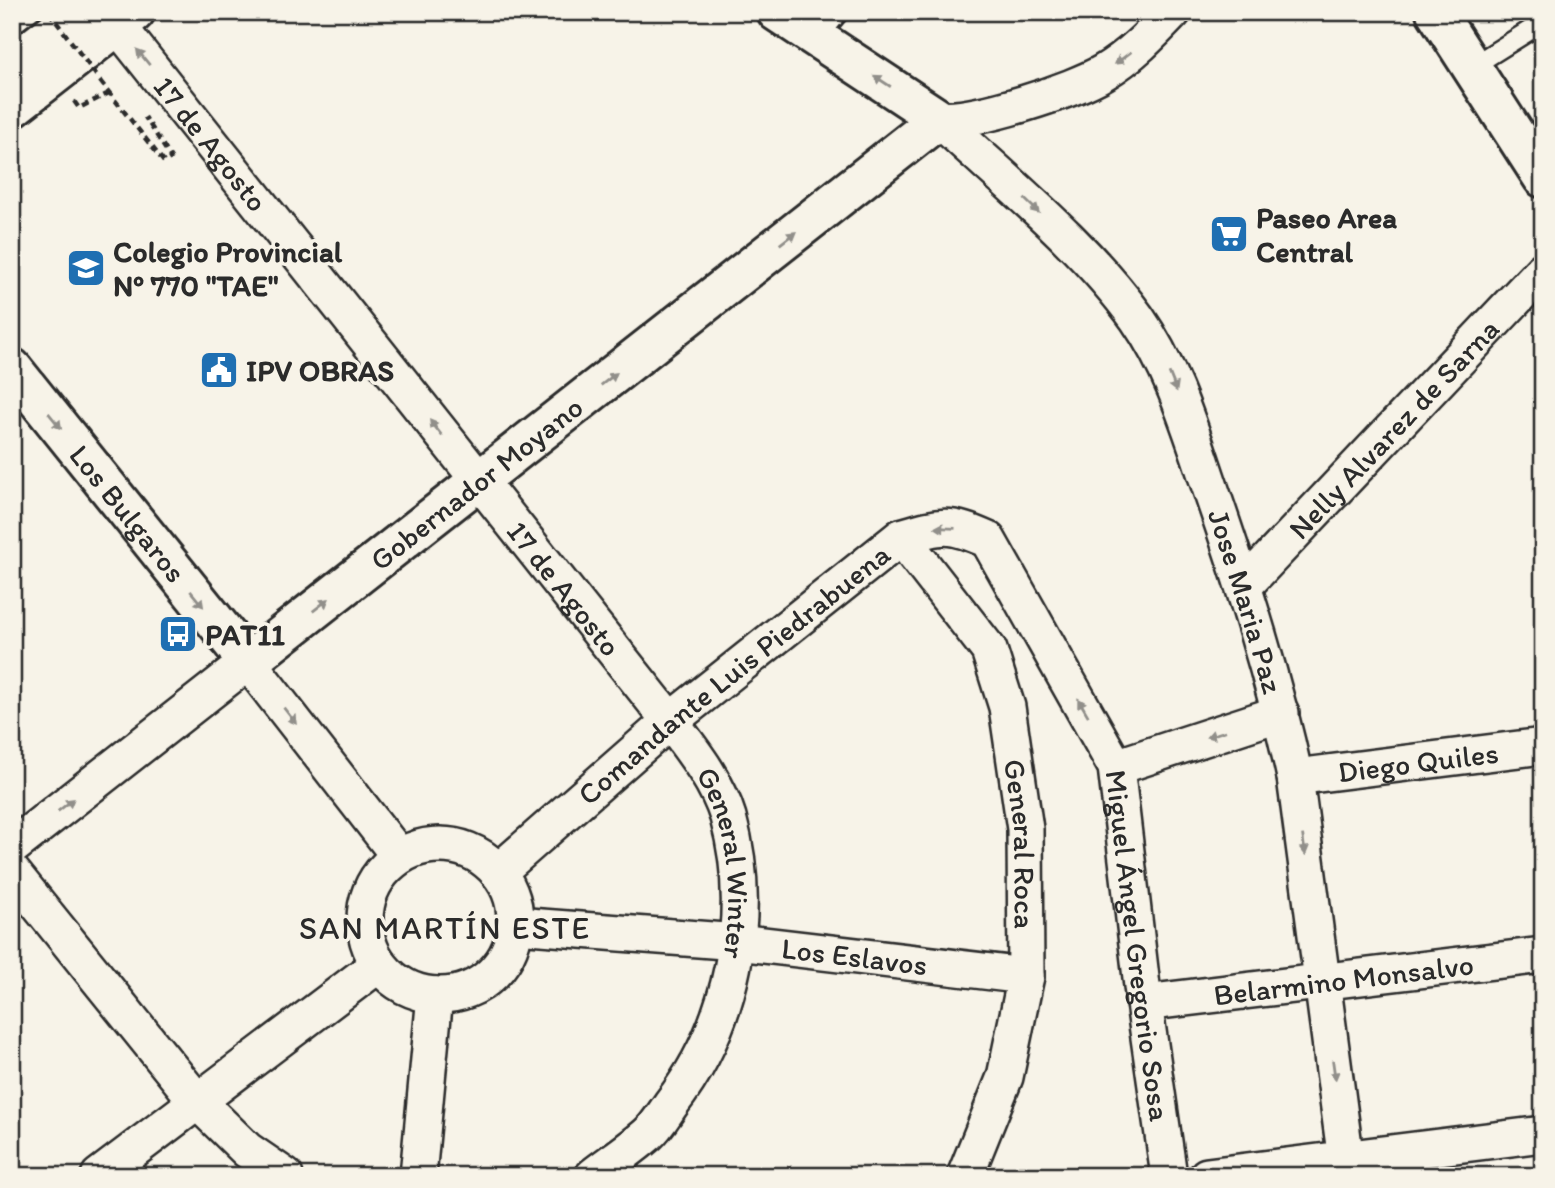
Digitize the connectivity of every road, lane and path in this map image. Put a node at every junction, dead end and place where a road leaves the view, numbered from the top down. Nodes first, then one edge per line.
1 (49, 12) edge
2 (80, 12) edge
3 (777, 12) edge
4 (1173, 12) edge
5 (1436, 12) edge
6 (127, 19) edge
7 (1543, 22) edge
8 (828, 25) edge
9 (12, 64) edge
10 (1471, 67) junction
11 (83, 92) dead end
12 (109, 93) junction
13 (12, 108) edge
14 (1005, 109) junction
15 (144, 116) dead end
16 (939, 119) junction
17 (982, 159) junction
18 (1543, 178) edge
19 (1543, 270) edge
20 (12, 368) edge
21 (478, 481) junction
22 (901, 537) junction
23 (988, 540) joint
24 (1244, 586) junction
25 (248, 662) junction
26 (1281, 713) junction
27 (670, 721) junction
28 (1543, 746) edge
29 (1116, 766) junction
30 (1295, 777) junction
31 (12, 847) edge
32 (399, 856) junction
33 (12, 872) edge
34 (498, 872) junction
35 (515, 925) junction
36 (738, 942) junction
37 (1543, 955) edge
38 (379, 964) junction
39 (1026, 976) junction
40 (1322, 980) junction
41 (435, 995) junction
42 (1144, 1003) junction
43 (196, 1100) junction
44 (1543, 1135) edge
45 (1347, 1167) edge
46 (99, 1176) edge
47 (285, 1176) edge
48 (418, 1176) edge
49 (593, 1176) edge
50 (965, 1176) edge
51 (1169, 1176) edge
52 (1208, 1176) edge

1 - 12 path, bridge
2 - 9 main road
3 - 8 main road
4 -> 14 street
5 - 10 main road
6 - 13 main road
21 -> 6 street, 17 de Agosto
7 - 10 lane
16 -> 8 main road
10 - 18 main road
11 - 12 path
12 - 15 path
14 - 16 street
14 - 17 street
16 - 17 street, Jose Maria Paz
21 -> 16 main road, Gobernador Moyano
17 -> 24 street, Jose Maria Paz
19 - 24 street, Nelly Alvarez de Sarna
20 -> 25 main road, Los Bulgaros
25 -> 21 main road, Gobernador Moyano
21 - 27 street, 17 de Agosto
23 -> 22 street, Comandante Luis Piedrabuena
22 - 27 street, Comandante Luis Piedrabuena
22 - 39 street, General Roca
29 -> 23 street, Miguel Ángel Gregorio Sosa
24 - 26 street, Jose Maria Paz
31 -> 25 street, Gobernador Moyano
25 -> 32 street, Los Bulgaros
26 -> 29 street
26 - 30 street, Jose Maria Paz
27 - 34 street, Comandante Luis Piedrabuena
27 - 36 street, General Winter
28 - 30 street, Diego Quiles
29 - 42 street, Miguel Ángel Gregorio Sosa
30 -> 40 street, Jose Maria Paz
32 - 34 street
32 - 38 street
33 - 43 street
34 - 35 street
35 - 36 street, Los Eslavos
35 - 41 street
36 - 39 street, Los Eslavos
36 - 49 street, General Winter
37 - 40 street, Belarmino Monsalvo
38 - 41 street
38 - 43 street
39 - 50 street, General Roca
40 - 42 street, Belarmino Monsalvo
40 -> 45 street, Jose Maria Paz
41 - 48 street
42 - 51 street, Miguel Ángel Gregorio Sosa
43 - 46 street
43 - 47 street
44 - 45 street
45 - 52 street

